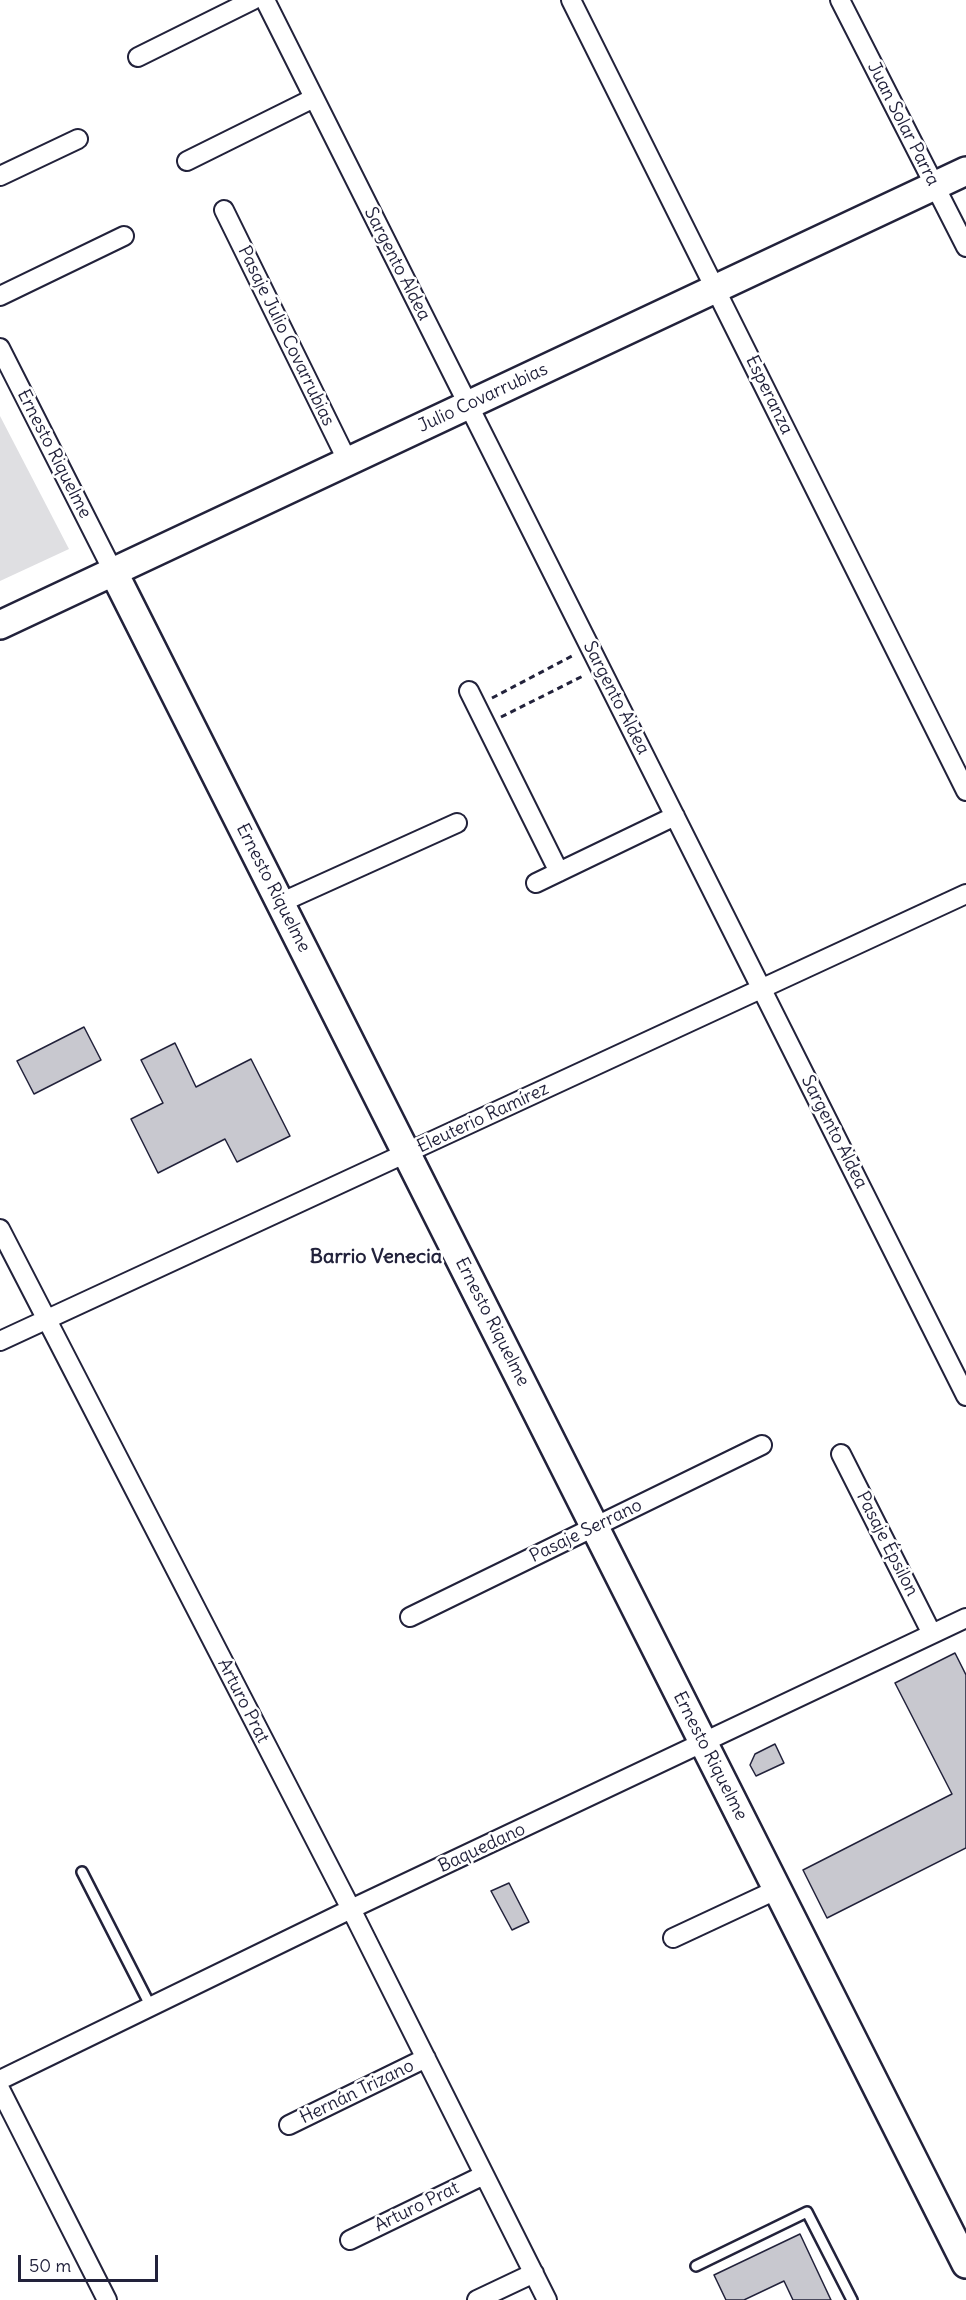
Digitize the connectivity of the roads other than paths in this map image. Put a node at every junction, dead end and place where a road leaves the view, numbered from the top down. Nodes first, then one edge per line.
1 (253, 0) edge
2 (265, 0) edge
3 (571, 0) edge
4 (840, 0) edge
5 (138, 57) dead end
6 (314, 98) junction
7 (78, 139) dead end
8 (187, 161) dead end
9 (966, 171) edge
10 (0, 176) edge
11 (935, 185) junction
12 (224, 210) dead end
13 (124, 236) dead end
14 (966, 247) edge
15 (715, 288) junction
16 (0, 296) edge
17 (0, 348) edge
18 (468, 405) junction
19 (348, 462) junction
20 (114, 573) junction
21 (0, 625) edge
22 (473, 698) road end
23 (966, 790) edge
24 (675, 816) junction
25 (457, 823) dead end
26 (559, 872) junction
27 (536, 883) dead end
28 (966, 894) edge
29 (280, 903) junction
30 (762, 989) junction
31 (406, 1153) junction
32 (0, 1229) edge
33 (45, 1319) junction
34 (0, 1341) edge
35 (966, 1396) edge
36 (762, 1444) dead end
37 (842, 1454) dead end
38 (595, 1526) junction
39 (410, 1617) dead end
40 (966, 1618) edge
41 (932, 1634) junction
42 (704, 1743) junction
43 (82, 1872) dead end
44 (778, 1889) junction
45 (351, 1910) junction
46 (673, 1938) dead end
47 (151, 2007) junction
48 (426, 2058) junction
49 (0, 2080) edge
50 (0, 2089) edge
51 (289, 2125) dead end
52 (484, 2175) junction
53 (350, 2240) dead end
54 (966, 2264) edge
55 (696, 2266) dead end
56 (534, 2273) junction
57 (107, 2300) edge
58 (477, 2300) edge
59 (548, 2300) edge
60 (852, 2300) edge

1 - 5 street
2 - 6 street, Sargento Aldea
3 - 15 street, Esperanza
4 - 11 street, Juan Solar Parra
6 - 8 street
6 - 18 street, Sargento Aldea
7 - 10 street
9 - 11 street, Julio Covarrubias
11 - 14 street, Juan Solar Parra
11 - 15 street, Julio Covarrubias
12 - 19 street, Pasaje Julio Covarrubias
13 - 16 street
15 - 18 street, Julio Covarrubias
15 - 23 street, Esperanza
17 - 20 street, Ernesto Riquelme
18 - 19 street, Julio Covarrubias
18 - 24 street, Sargento Aldea
19 - 20 street, Julio Covarrubias
20 - 21 street, Julio Covarrubias
20 - 29 street, Ernesto Riquelme
22 - 26 street
24 - 26 street
24 - 30 street, Sargento Aldea
25 - 29 street
26 - 27 street
28 - 30 street, Eleuterio Ramírez
29 - 31 street, Ernesto Riquelme
30 - 31 street, Eleuterio Ramírez
30 - 35 street, Sargento Aldea
31 - 33 street, Eleuterio Ramírez
31 - 38 street, Ernesto Riquelme
32 - 33 street, Arturo Prat
33 - 34 street, Eleuterio Ramírez
33 - 45 street, Arturo Prat
36 - 38 street, Pasaje Serrano
37 - 41 street, Pasaje Épsilon
38 - 39 street, Pasaje Serrano
38 - 42 street, Ernesto Riquelme
40 - 41 street, Baquedano
41 - 42 street, Baquedano
42 - 44 street, Ernesto Riquelme
42 - 45 street, Baquedano
43 - 47 lane
44 - 46 street
44 - 54 street, Ernesto Riquelme
45 - 47 street, Baquedano
45 - 48 street, Arturo Prat
47 - 49 street, Baquedano
48 - 51 street, Hernán Trizano
48 - 52 street, Arturo Prat
50 - 57 street
52 - 53 street, Arturo Prat
52 - 56 street, Arturo Prat
55 - 60 lane
56 - 58 street
56 - 59 street, Arturo Prat

